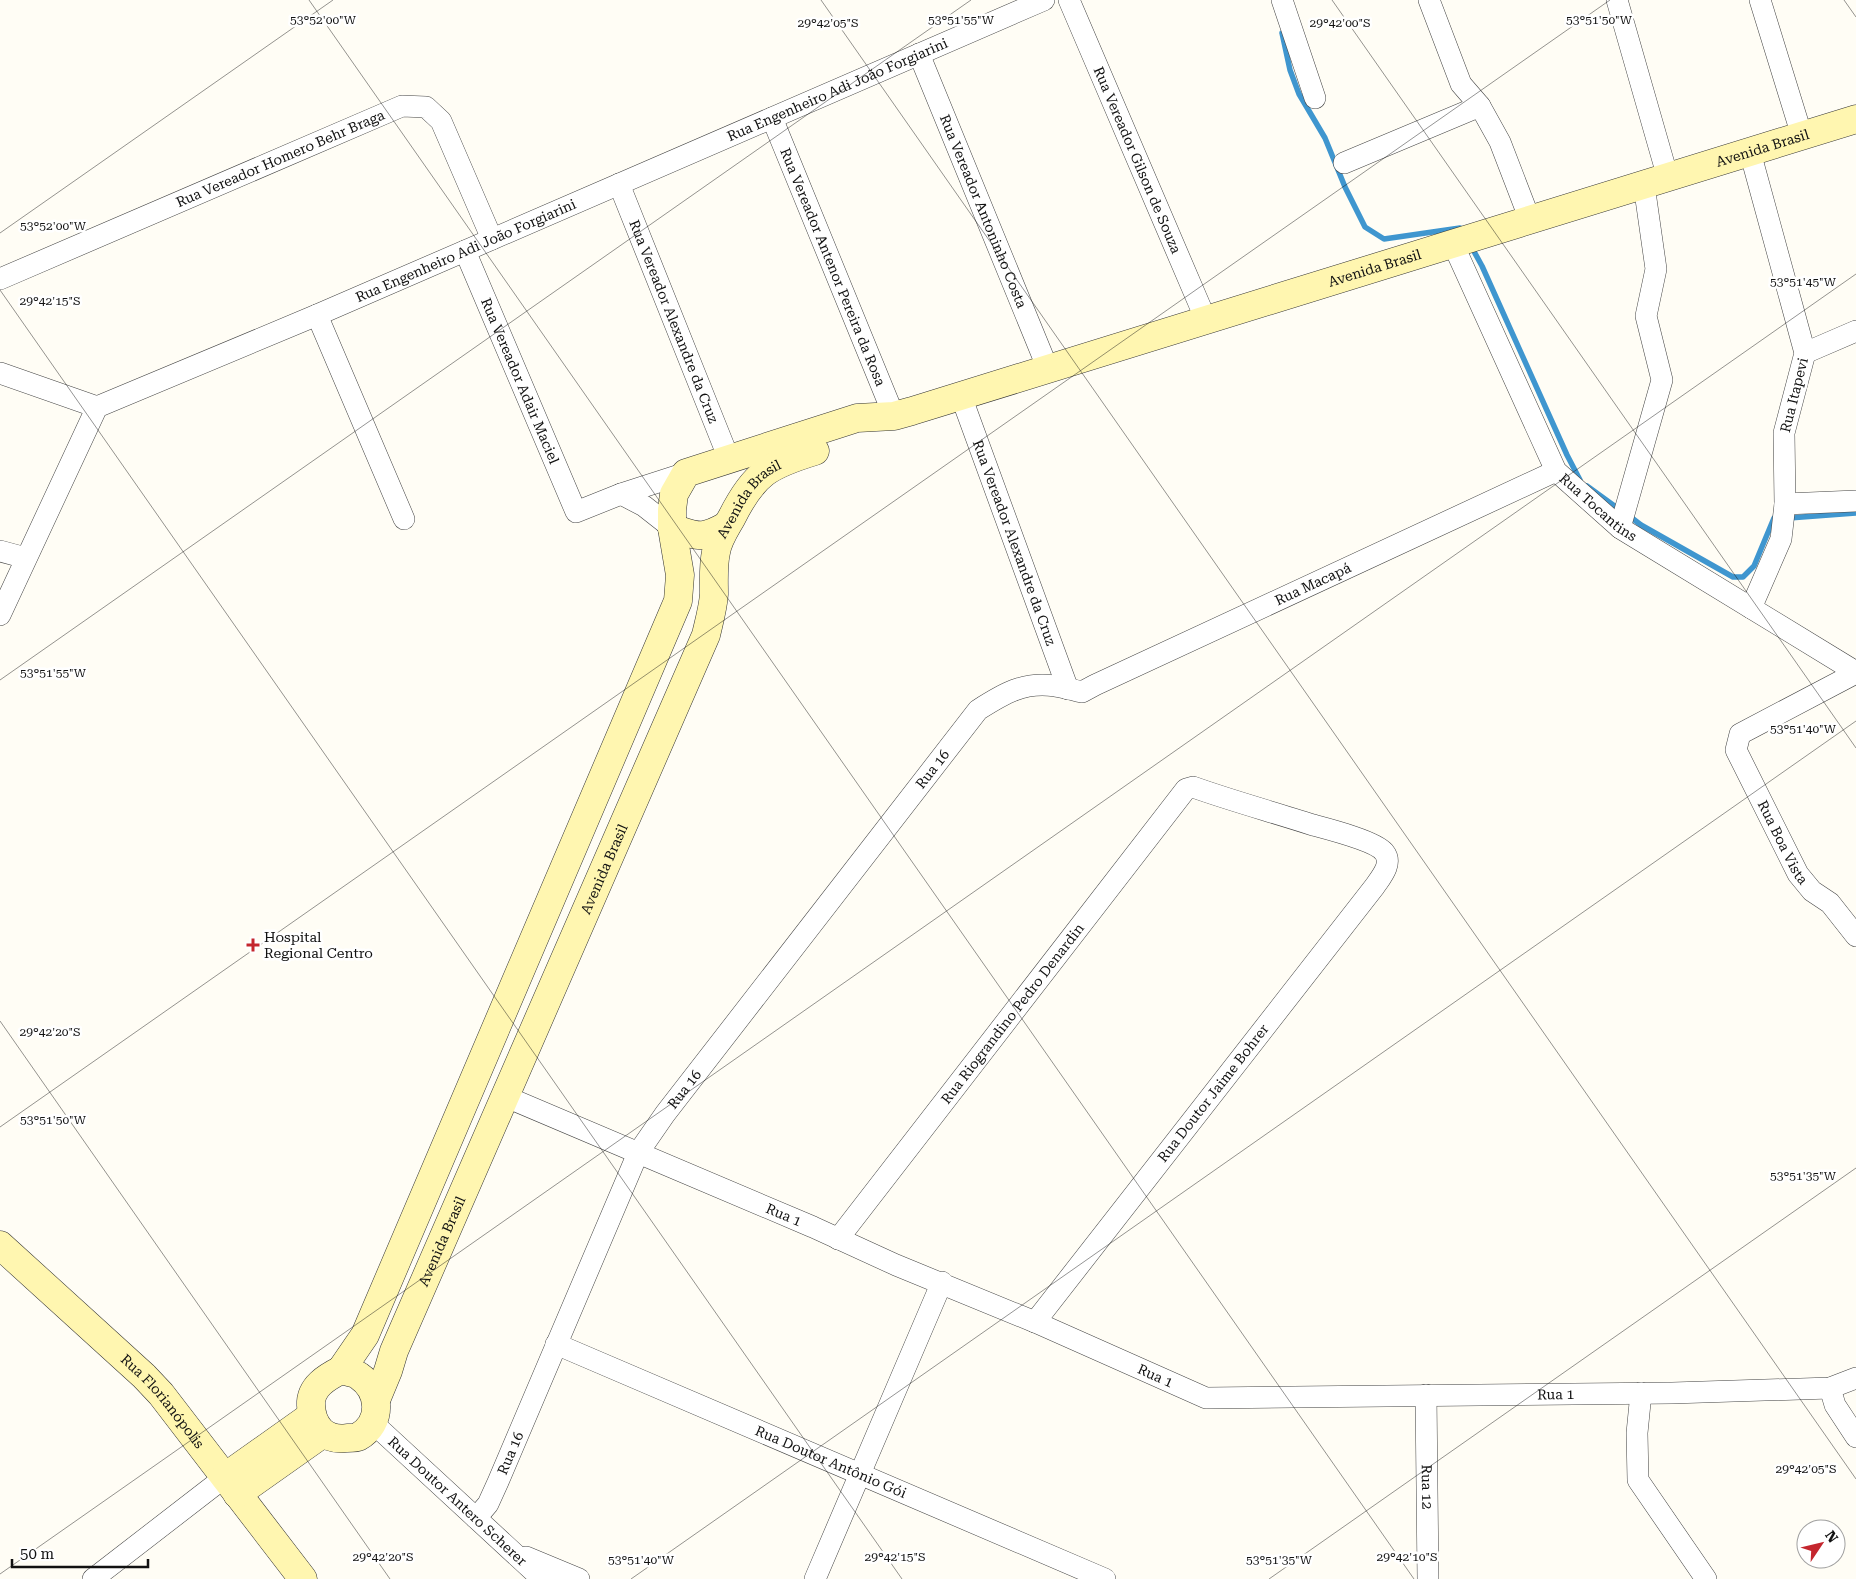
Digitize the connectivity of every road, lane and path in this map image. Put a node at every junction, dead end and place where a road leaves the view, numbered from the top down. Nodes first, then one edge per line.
1 (1044, 0) edge
2 (1069, 0) edge
3 (1282, 0) edge
4 (1428, 0) edge
5 (1617, 0) edge
6 (1760, 0) edge
7 (919, 54) junction
8 (1315, 98) dead end
9 (1480, 106) junction
10 (772, 118) junction
11 (1856, 120) edge
12 (1802, 136) junction
13 (1750, 152) junction
14 (1344, 163) dead end
15 (1656, 181) junction
16 (619, 184) junction
17 (1530, 220) junction
18 (492, 239) junction
19 (1452, 244) junction
20 (465, 251) junction
21 (0, 279) edge
22 (317, 315) junction
23 (1206, 320) junction
24 (1856, 331) edge
25 (1806, 353) junction
26 (1048, 369) junction
27 (0, 373) edge
28 (961, 396) junction
29 (97, 407) junction
30 (894, 416) junction
31 (729, 459) junction
32 (1556, 471) junction
33 (686, 472) junction
34 (620, 494) junction
35 (1856, 501) edge
36 (739, 502) junction
37 (1785, 504) junction
38 (576, 512) joint
39 (404, 519) dead end
40 (726, 526) junction
41 (672, 528) junction
42 (1620, 528) junction
43 (0, 551) edge
44 (26, 558) junction
45 (1751, 608) junction
46 (0, 615) edge
47 (1856, 672) edge
48 (1068, 690) junction
49 (978, 710) joint
50 (1186, 789) joint
51 (1856, 936) edge
52 (518, 976) junction
53 (550, 991) junction
54 (504, 1096) junction
55 (638, 1152) junction
56 (838, 1239) junction
57 (0, 1245) edge
58 (942, 1282) junction
59 (1035, 1322) junction
60 (556, 1344) junction
61 (341, 1370) junction
62 (1856, 1378) edge
63 (1830, 1388) junction
64 (1641, 1393) junction
65 (1426, 1395) junction
66 (375, 1411) junction
67 (317, 1425) junction
68 (1856, 1437) edge
69 (860, 1474) junction
70 (231, 1486) junction
71 (476, 1518) junction
72 (512, 1551) junction
73 (93, 1579) edge
74 (303, 1579) edge
75 (542, 1579) edge
76 (579, 1579) edge
77 (815, 1579) edge
78 (1105, 1579) edge
79 (1428, 1579) edge
80 (1706, 1579) edge

1 - 7 street, Rua Engenheiro Adi João Forgiarini
2 - 23 street, Rua Vereador Gilson de Souza
3 - 8 street
4 - 9 street
5 - 15 street
6 - 12 street
7 - 10 street, Rua Engenheiro Adi João Forgiarini
7 - 26 street, Rua Vereador Antoninho Costa
9 - 14 street
9 - 17 street
10 - 16 street, Rua Engenheiro Adi João Forgiarini
10 - 30 street, Rua Vereador Antenor Pereira da Rosa
11 - 12 street, Avenida Brasil
12 - 13 street, Avenida Brasil
13 - 15 street, Avenida Brasil
13 - 25 street, Rua Itapevi
15 - 17 street, Avenida Brasil
15 - 42 street
16 - 18 street, Rua Engenheiro Adi João Forgiarini
16 - 31 street, Rua Vereador Alexandre da Cruz
17 - 19 street, Avenida Brasil
18 - 20 street, Rua Engenheiro Adi João Forgiarini
18 - 21 street, Rua Vereador Homero Behr Braga
19 - 23 street, Avenida Brasil
19 - 32 street, Rua Tocantins
20 - 22 street, Rua Engenheiro Adi João Forgiarini
20 - 38 street, Rua Vereador Adair Maciel
22 - 29 street, Rua Engenheiro Adi João Forgiarini
22 - 39 street
23 - 26 street, Avenida Brasil
24 - 25 street
25 - 37 street, Rua Itapevi
26 - 28 street, Avenida Brasil
27 - 29 street
28 - 30 street, Avenida Brasil
28 - 48 street, Rua Vereador Alexandre da Cruz
29 - 44 street
30 - 31 street, Avenida Brasil
30 - 36 street, Avenida Brasil
31 - 33 street, Avenida Brasil
31 - 36 street
32 - 42 street, Rua Tocantins
32 - 48 street, Rua Macapá
33 - 34 street, Avenida Brasil
33 - 41 street
34 - 38 street, Avenida Brasil
34 - 41 street
35 - 37 street
36 - 40 street, Avenida Brasil
37 - 45 street, Rua Itapevi
40 - 41 street
40 - 53 street, Avenida Brasil
41 - 52 street
42 - 45 street, Rua Tocantins
43 - 44 street
44 - 46 street
45 - 47 street, Rua Tocantins
47 - 51 street, Rua Boa Vista
48 - 49 street, Rua Macapá
49 - 55 street, Rua 16
50 - 56 street, Rua Riograndino Pedro Denardin
50 - 59 street, Rua Doutor Jaime Bohrer
52 - 53 street
52 - 61 street
53 - 54 street, Avenida Brasil
54 - 55 street, Rua 1
54 - 66 street, Avenida Brasil
55 - 56 street, Rua 1
55 - 60 street, Rua 16
56 - 58 street, Rua 1
57 - 70 street, Rua Florianópolis
58 - 59 street, Rua 1
58 - 69 street
59 - 65 street, Rua 1
60 - 69 street, Rua Doutor Antônio Gói
60 - 71 street, Rua 16
61 - 66 street
61 - 67 street
62 - 63 street, Rua 1
63 - 64 street, Rua 1
63 - 68 street
64 - 65 street, Rua 1
64 - 80 street
65 - 79 street, Rua 12
66 - 67 street
66 - 71 street, Rua Doutor Antero Scherer
67 - 70 street
69 - 77 street
69 - 78 street, Rua Doutor Antônio Gói
70 - 73 street
70 - 74 street, Rua Florianópolis
71 - 72 street, Rua Doutor Antero Scherer
72 - 75 street, Rua Doutor Antero Scherer
72 - 76 street

